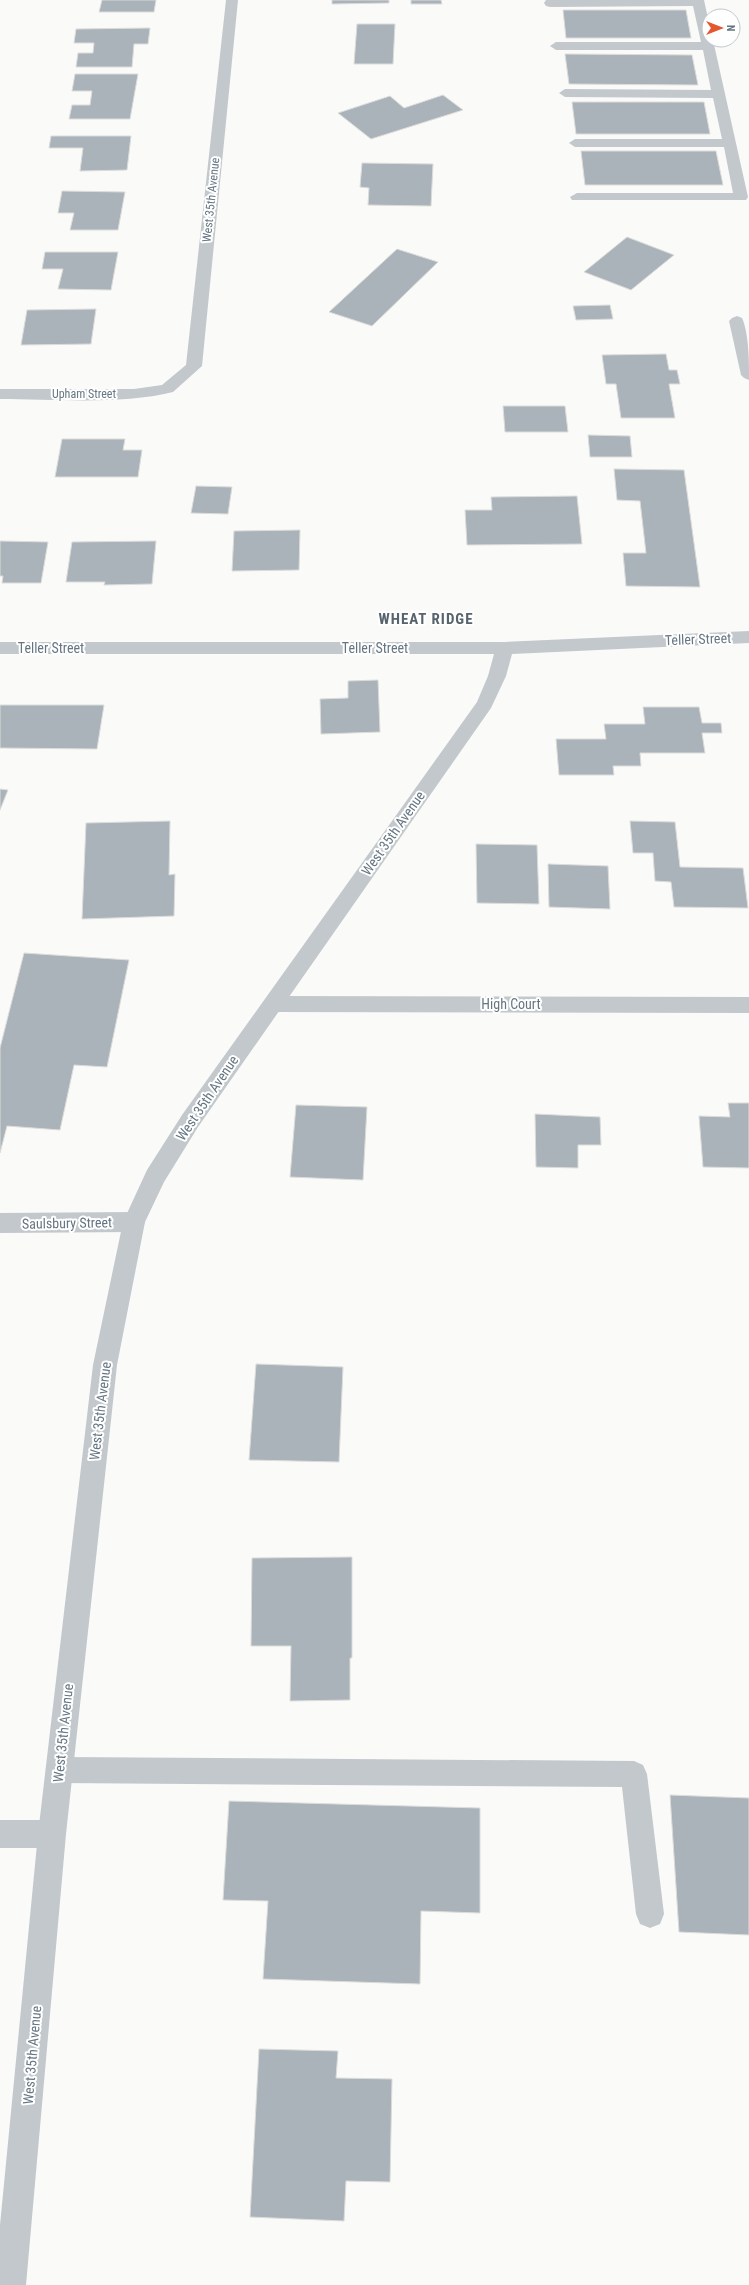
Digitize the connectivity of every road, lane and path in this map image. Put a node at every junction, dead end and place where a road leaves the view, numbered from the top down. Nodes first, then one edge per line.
1 (232, 0) edge
2 (698, 1) edge
3 (550, 3) dead end
4 (701, 14) edge
5 (556, 46) dead end
6 (701, 46) edge
7 (708, 48) edge
8 (564, 93) dead end
9 (719, 94) junction
10 (575, 143) dead end
11 (729, 143) junction
12 (577, 197) dead end
13 (737, 321) dead end
14 (749, 375) edge
15 (167, 389) joint
16 (0, 394) edge
17 (749, 637) edge
18 (0, 648) edge
19 (505, 648) junction
20 (273, 1004) junction
21 (749, 1004) edge
22 (134, 1222) junction
23 (0, 1223) edge
24 (59, 1770) junction
25 (0, 1834) edge
26 (52, 1834) junction
27 (650, 1914) dead end
28 (10, 2285) edge

1 - 15 street, West 35th Avenue
2 - 3 lane
2 - 4 lane
5 - 6 lane
7 - 9 lane
8 - 9 lane
9 - 11 lane
10 - 11 lane
11 - 12 lane
13 - 14 street
15 - 16 street, Upham Street
17 - 19 street, Teller Street
18 - 19 street, Teller Street
19 - 20 street, West 35th Avenue
20 - 21 street, High Court
20 - 22 street, West 35th Avenue
22 - 23 street, Saulsbury Street
22 - 24 street, West 35th Avenue
24 - 26 street, West 35th Avenue
24 - 27 lane
25 - 26 street
26 - 28 street, West 35th Avenue

